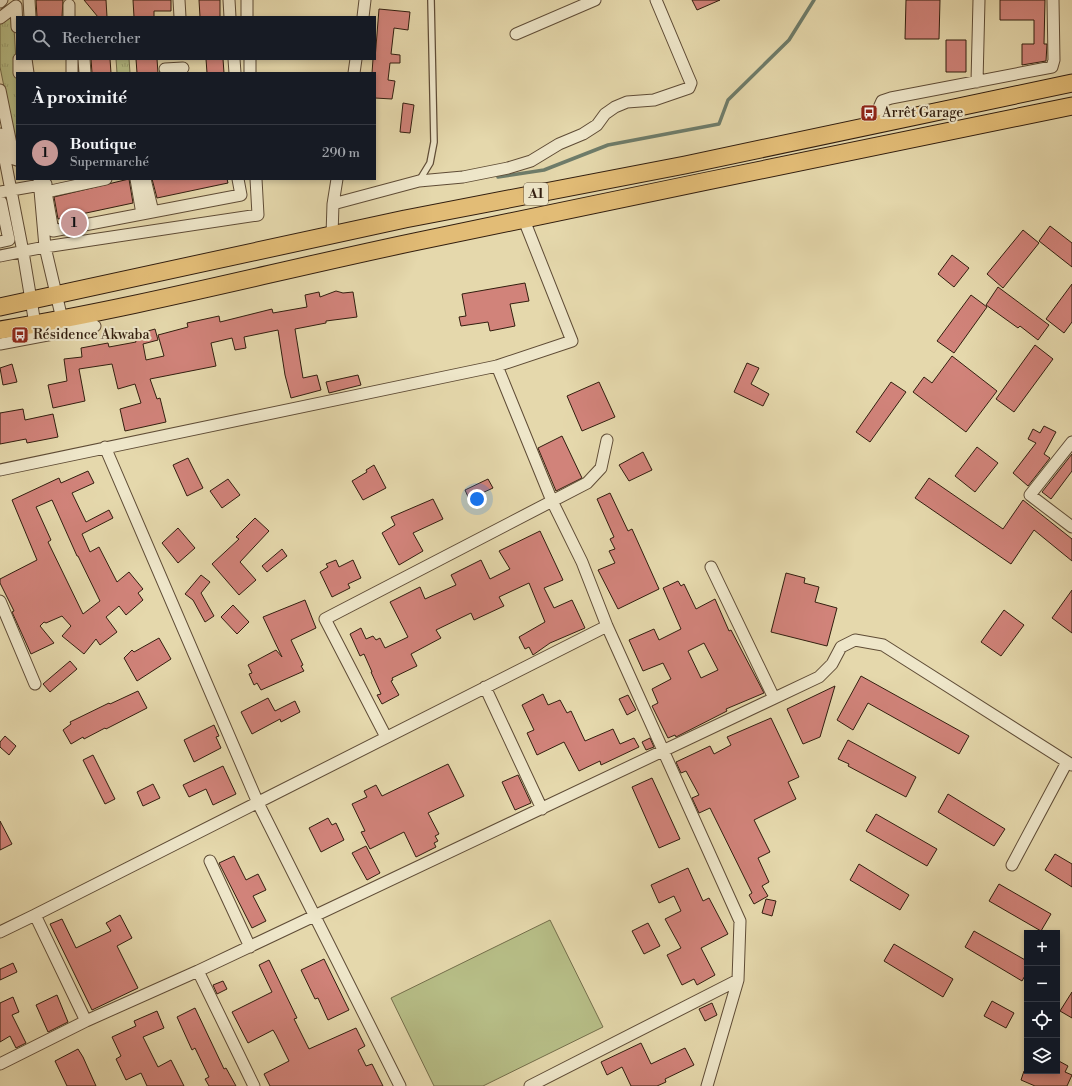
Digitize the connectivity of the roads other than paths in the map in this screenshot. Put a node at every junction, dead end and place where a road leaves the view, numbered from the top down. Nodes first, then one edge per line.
1 (20, 0) edge
2 (29, 0) edge
3 (179, 0) edge
4 (229, 0) edge
5 (246, 0) edge
6 (366, 0) edge
7 (431, 0) edge
8 (595, 0) edge
9 (656, 0) edge
10 (979, 0) edge
11 (1053, 0) edge
12 (68, 5) dead end
13 (16, 16) edge
14 (22, 16) edge
15 (30, 16) edge
16 (69, 16) edge
17 (180, 16) edge
18 (230, 16) edge
19 (247, 16) edge
20 (363, 16) edge
21 (0, 18) edge
22 (516, 34) dead end
23 (19, 60) edge
24 (26, 60) edge
25 (33, 60) edge
26 (72, 60) edge
27 (84, 60) edge
28 (234, 60) edge
29 (250, 60) edge
30 (356, 60) edge
31 (183, 67) edge
32 (165, 69) dead end
33 (19, 72) edge
34 (28, 72) edge
35 (33, 72) edge
36 (72, 72) edge
37 (85, 72) edge
38 (235, 72) edge
39 (250, 72) edge
40 (354, 72) edge
41 (977, 82) junction
42 (1072, 83) edge
43 (0, 90) edge
44 (1072, 106) edge
45 (880, 123) junction
46 (0, 134) edge
47 (16, 160) edge
48 (61, 180) edge
49 (101, 180) edge
50 (136, 180) edge
51 (145, 180) edge
52 (238, 180) edge
53 (256, 180) edge
54 (337, 180) edge
55 (419, 181) junction
56 (39, 182) edge
57 (6, 191) edge
58 (0, 202) edge
59 (333, 204) junction
60 (147, 213) junction
61 (524, 220) junction
62 (332, 235) junction
63 (0, 242) edge
64 (45, 247) junction
65 (23, 252) junction
66 (0, 256) edge
67 (56, 294) junction
68 (30, 300) junction
69 (0, 307) edge
70 (62, 319) junction
71 (35, 324) junction
72 (95, 326) dead end
73 (0, 330) edge
74 (0, 344) edge
75 (498, 366) junction
76 (607, 440) dead end
77 (1072, 442) edge
78 (105, 447) junction
79 (0, 470) edge
80 (552, 501) junction
81 (1072, 527) edge
82 (711, 567) dead end
83 (0, 601) edge
84 (607, 626) junction
85 (34, 684) dead end
86 (485, 688) junction
87 (774, 698) junction
88 (386, 737) junction
89 (663, 751) junction
90 (1070, 764) edge
91 (258, 803) junction
92 (542, 808) junction
93 (210, 861) dead end
94 (1012, 865) dead end
95 (35, 915) junction
96 (314, 916) junction
97 (0, 932) edge
98 (250, 947) junction
99 (198, 971) junction
100 (738, 980) junction
101 (86, 1021) junction
102 (0, 1064) edge
103 (254, 1086) edge
104 (400, 1086) edge
105 (530, 1086) edge
106 (707, 1086) edge

1 - 14 street
2 - 15 street
3 - 17 street
4 - 18 street
5 - 19 street
6 - 20 street
7 - 55 lane
8 - 22 street
9 - 55 street
10 - 41 street
11 - 41 street
12 - 16 street
13 - 21 street
23 - 33 street
24 - 34 street
25 - 35 street
26 - 36 street
27 - 37 street
28 - 38 street
29 - 39 street
30 - 40 street
31 - 32 street
41 - 45 street
42 - 45 main road, A1
43 - 47 street
44 - 61 main road, A1
45 - 62 main road, A1
46 - 57 street
48 - 56 street
49 - 60 street
50 - 60 street
51 - 60 street
52 - 60 street
53 - 64 street
54 - 59 street
55 - 59 street
56 - 57 street
56 - 64 street
57 - 65 street
58 - 63 street
59 - 62 street
61 - 70 main road, A1
61 - 75 street
62 - 67 main road, A1
64 - 65 street
64 - 67 street
65 - 66 street
65 - 68 street
67 - 68 main road, A1
67 - 70 street
68 - 69 main road, A1
68 - 71 street
70 - 71 main road, A1
71 - 73 main road, A1
72 - 74 street
75 - 78 street
75 - 80 street
76 - 80 street
77 - 81 street
78 - 79 street
78 - 91 street
80 - 84 street
80 - 88 street
82 - 87 street
83 - 85 street
84 - 86 street
84 - 89 street
86 - 88 street
86 - 92 street
87 - 89 street
87 - 90 street
88 - 91 street
89 - 92 street
89 - 100 street
90 - 94 street
91 - 95 street
91 - 96 street
92 - 96 street
93 - 98 street
95 - 97 street
95 - 101 street
96 - 98 street
96 - 104 street
98 - 99 street
99 - 101 street
99 - 103 street
100 - 105 street
100 - 106 street
101 - 102 street

